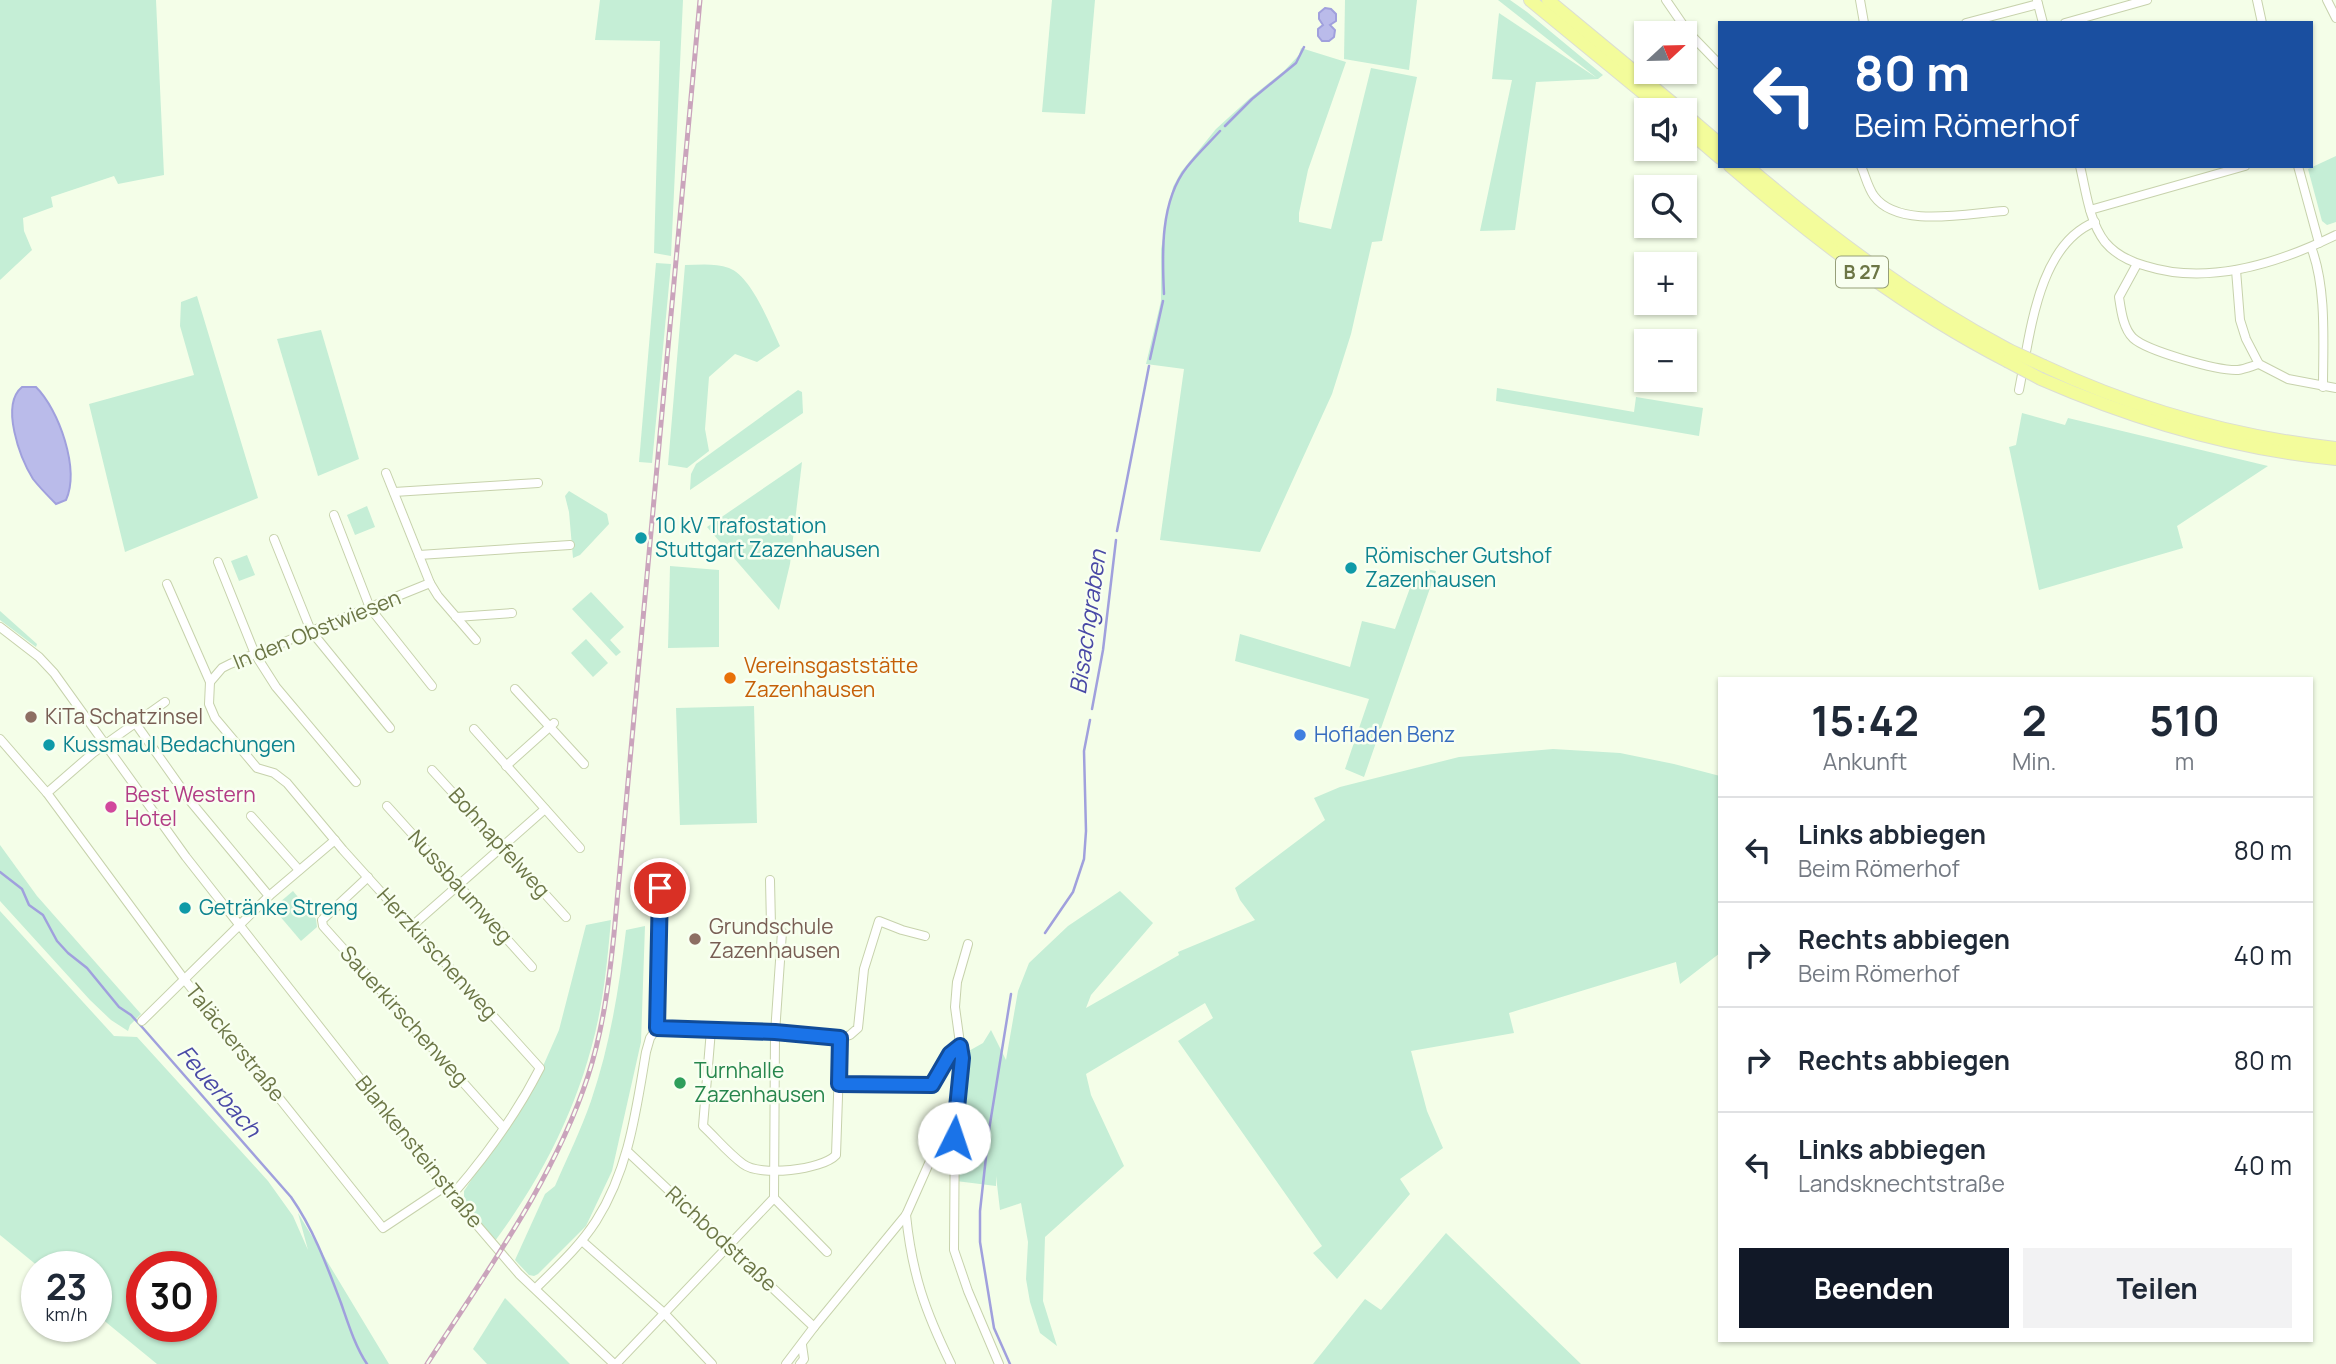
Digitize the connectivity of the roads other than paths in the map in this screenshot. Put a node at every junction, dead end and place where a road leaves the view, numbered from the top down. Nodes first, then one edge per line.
1 (1530, 0) edge
2 (1548, 0) edge
3 (1561, 0) edge
4 (1665, 0) edge
5 (1860, 0) edge
6 (2147, 0) edge
7 (2257, 0) edge
8 (2327, 0) edge
9 (2038, 2) edge
10 (2336, 18) edge
11 (1864, 21) edge
12 (1973, 21) edge
13 (2043, 21) edge
14 (2072, 21) edge
15 (2262, 21) edge
16 (1604, 45) junction
17 (1718, 63) edge
18 (1649, 98) edge
19 (1666, 98) edge
20 (1697, 124) edge
21 (1697, 138) edge
22 (1718, 142) edge
23 (1718, 156) edge
24 (1732, 168) edge
25 (1749, 168) edge
26 (1862, 168) edge
27 (2080, 168) edge
28 (2238, 168) edge
29 (2298, 168) edge
30 (2090, 209) junction
31 (2004, 211) dead end
32 (2095, 222) junction
33 (2336, 235) edge
34 (2315, 245) junction
35 (2137, 264) junction
36 (2236, 270) junction
37 (2008, 355) junction
38 (2259, 364) junction
39 (2042, 372) junction
40 (2323, 387) junction
41 (2336, 388) edge
42 (2020, 390) dead end
43 (2336, 448) edge
44 (2336, 459) edge
45 (386, 473) dead end
46 (538, 483) dead end
47 (394, 492) junction
48 (334, 515) dead end
49 (274, 539) dead end
50 (570, 545) dead end
51 (419, 555) junction
52 (218, 562) dead end
53 (430, 583) junction
54 (167, 584) dead end
55 (370, 608) junction
56 (512, 613) dead end
57 (456, 617) junction
58 (0, 627) edge
59 (311, 631) junction
60 (476, 640) dead end
61 (255, 654) junction
62 (210, 682) junction
63 (432, 687) dead end
64 (515, 689) dead end
65 (165, 702) dead end
66 (136, 724) junction
67 (552, 725) junction
68 (390, 728) dead end
69 (474, 729) dead end
70 (0, 739) edge
71 (106, 744) junction
72 (584, 764) dead end
73 (506, 766) junction
74 (432, 770) dead end
75 (356, 782) dead end
76 (47, 793) junction
77 (387, 806) dead end
78 (545, 808) junction
79 (251, 816) dead end
80 (335, 840) junction
81 (502, 846) junction
82 (580, 848) dead end
83 (299, 870) junction
84 (368, 877) junction
85 (770, 880) dead end
86 (458, 885) junction
87 (660, 888) dead end
88 (270, 897) junction
89 (566, 917) dead end
90 (239, 926) junction
91 (412, 926) junction
92 (925, 936) dead end
93 (968, 944) dead end
94 (532, 967) dead end
95 (184, 979) junction
96 (142, 1021) dead end
97 (657, 1028) junction
98 (710, 1030) junction
99 (775, 1032) junction
100 (840, 1038) junction
101 (960, 1046) junction
102 (839, 1084) junction
103 (503, 1127) junction
104 (954, 1138) junction
105 (628, 1152) junction
106 (774, 1172) junction
107 (446, 1186) junction
108 (453, 1194) junction
109 (774, 1198) junction
110 (906, 1215) junction
111 (582, 1241) junction
112 (728, 1246) junction
113 (827, 1252) dead end
114 (536, 1289) junction
115 (664, 1313) junction
116 (814, 1327) junction
117 (802, 1345) junction
118 (615, 1364) edge
119 (712, 1364) edge
120 (786, 1364) edge
121 (800, 1364) edge
122 (951, 1364) edge
123 (999, 1364) edge

1 - 18 highway
2 - 16 highway
3 - 16 highway
4 - 17 street
5 - 11 street
6 - 14 street
7 - 15 street
8 - 10 street
9 - 12 street
9 - 13 street
16 - 19 highway
20 - 22 highway
21 - 23 highway
24 - 37 highway, B 27
25 - 37 highway, B 27
26 - 31 street
27 - 30 street
28 - 30 street
29 - 34 street
30 - 32 street
32 - 35 street
32 - 42 street
33 - 34 street
34 - 36 street
34 - 40 street
35 - 36 street
35 - 38 street
36 - 38 street
37 - 39 highway, B 27, bridge
38 - 40 street
39 - 43 highway, B 27
39 - 44 highway, B 27
40 - 41 street
45 - 47 street
46 - 47 street
47 - 51 street
48 - 55 street
49 - 59 street
50 - 51 street
51 - 53 street
52 - 61 street
53 - 55 street, In den Obstwiesen
53 - 57 street
54 - 62 street
55 - 59 street, In den Obstwiesen
55 - 63 street
56 - 57 street
57 - 60 street
58 - 71 street, Blankensteinstraße
59 - 61 street, In den Obstwiesen
59 - 68 street
61 - 62 street, In den Obstwiesen
61 - 75 street
62 - 80 street, In den Obstwiesen
64 - 67 street
65 - 66 street
66 - 71 street
66 - 88 street
67 - 72 street
67 - 73 street
69 - 73 street
70 - 76 street, Taläckerstraße
71 - 76 street
71 - 90 street, Blankensteinstraße
73 - 78 street
74 - 81 street, Bohnapfelweg
76 - 95 street, Taläckerstraße
77 - 86 street, Nussbaumweg
78 - 81 street
78 - 82 street
79 - 83 street
80 - 83 street
80 - 84 street, Herzkirschenweg
81 - 86 street
81 - 89 street, Bohnapfelweg
83 - 88 street
84 - 91 street, Herzkirschenweg
84 - 103 street, Sauerkirschenweg
85 - 99 street
86 - 91 street
86 - 94 street, Nussbaumweg
87 - 97 street
88 - 90 street
90 - 95 street
90 - 107 street, Blankensteinstraße
91 - 103 street, Herzkirschenweg
92 - 100 street
93 - 101 street
95 - 96 street
95 - 107 street, Taläckerstraße
97 - 98 street
97 - 105 street
98 - 99 street
98 - 106 street
99 - 100 street
99 - 106 street
100 - 102 street
101 - 102 street
101 - 104 street
102 - 106 street
103 - 108 street
104 - 110 street
104 - 123 street
105 - 111 street
105 - 112 street, Richbodstraße
106 - 109 street
107 - 108 street, Blankensteinstraße
108 - 114 street, Blankensteinstraße
109 - 112 street
109 - 113 street
110 - 116 street
110 - 122 street
111 - 114 street
111 - 115 street
112 - 115 street
112 - 116 street, Richbodstraße
114 - 118 street, Blankensteinstraße
115 - 118 street
115 - 119 street
116 - 117 street
117 - 120 street
117 - 121 street

